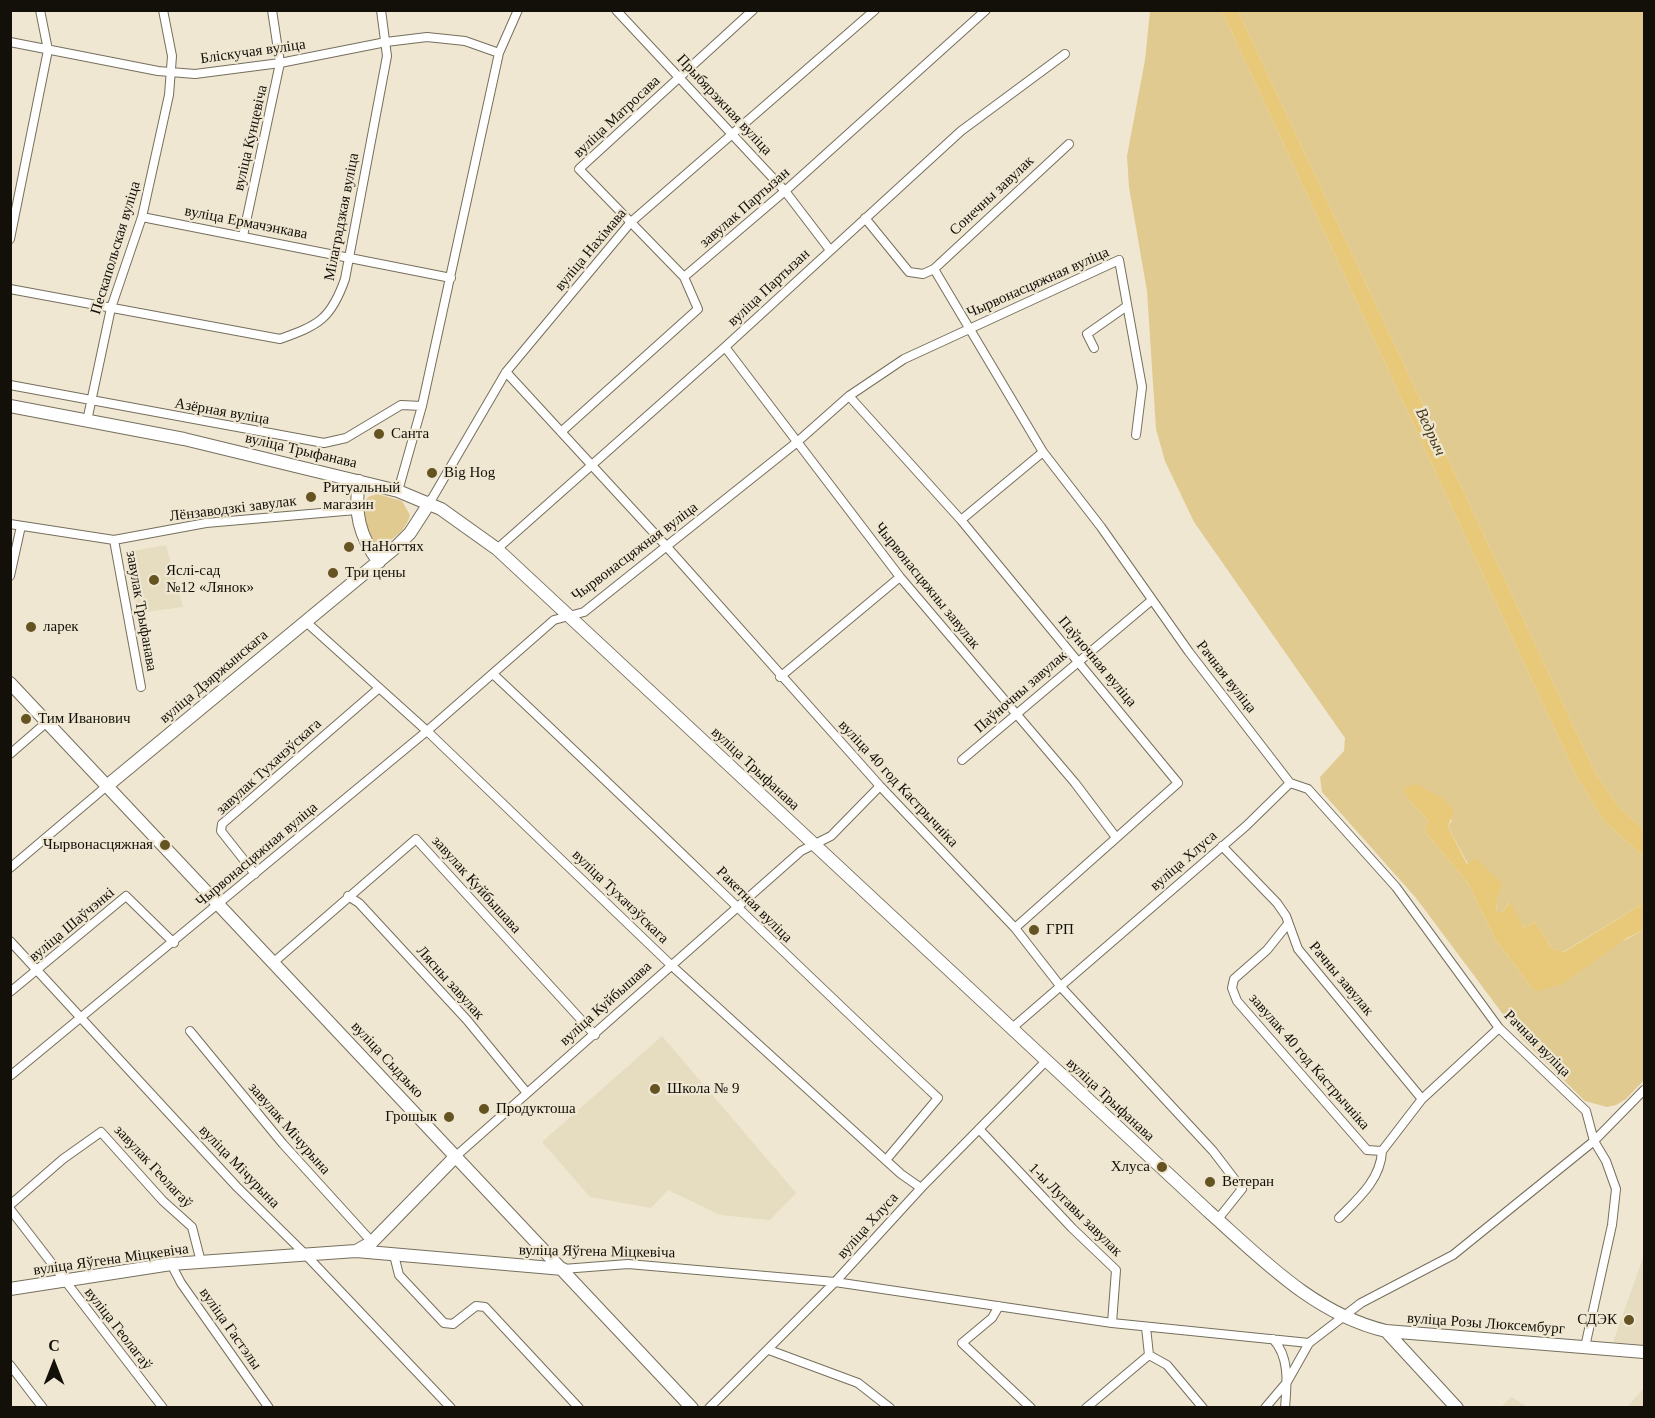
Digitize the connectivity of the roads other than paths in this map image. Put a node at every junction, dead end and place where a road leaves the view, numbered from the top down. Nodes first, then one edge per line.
1 (40, 10) edge
2 (163, 10) edge
3 (272, 10) edge
4 (381, 10) edge
5 (518, 10) edge
6 (616, 10) edge
7 (753, 10) edge
8 (875, 10) edge
9 (986, 10) edge
10 (10, 42) edge
11 (386, 42) junction
12 (48, 50) junction
13 (499, 53) junction
14 (1065, 54) dead end
15 (280, 63) junction
16 (172, 72) junction
17 (680, 77) junction
18 (732, 133) junction
19 (1069, 144) dead end
20 (785, 191) junction
21 (142, 217) junction
22 (865, 218) junction
23 (631, 222) junction
24 (243, 236) junction
25 (10, 239) edge
26 (830, 250) junction
27 (350, 256) junction
28 (933, 269) junction
29 (684, 277) junction
30 (451, 278) junction
31 (10, 289) edge
32 (1127, 306) junction
33 (111, 308) junction
34 (970, 328) junction
35 (725, 347) junction
36 (1094, 348) dead end
37 (506, 372) junction
38 (10, 385) edge
39 (849, 396) junction
40 (91, 402) junction
41 (10, 406) edge
42 (422, 406) junction
43 (87, 422) junction
44 (561, 432) junction
45 (1136, 435) dead end
46 (796, 443) junction
47 (1044, 452) junction
48 (592, 465) junction
49 (359, 481) junction
50 (398, 491) junction
51 (430, 502) junction
52 (356, 510) junction
53 (961, 520) junction
54 (10, 524) edge
55 (21, 526) junction
56 (114, 540) junction
57 (667, 547) junction
58 (497, 549) junction
59 (379, 562) junction
60 (10, 576) edge
61 (900, 577) junction
62 (1152, 600) junction
63 (570, 616) junction
64 (305, 621) junction
65 (1078, 660) junction
66 (493, 674) junction
67 (780, 677) junction
68 (10, 683) edge
69 (141, 687) dead end
70 (378, 690) junction
71 (1017, 715) junction
72 (47, 722) junction
73 (427, 731) junction
74 (10, 754) edge
75 (963, 760) dead end
76 (1290, 783) junction
77 (108, 785) junction
78 (880, 786) junction
79 (1115, 836) junction
80 (813, 845) junction
81 (1222, 846) junction
82 (10, 868) edge
83 (255, 874) junction
84 (348, 896) junction
85 (219, 904) junction
86 (738, 907) junction
87 (1287, 925) junction
88 (1015, 928) junction
89 (10, 941) edge
90 (174, 943) junction
91 (274, 962) junction
92 (672, 966) junction
93 (38, 971) junction
94 (1061, 987) junction
95 (10, 992) edge
96 (83, 1019) junction
97 (1499, 1028) junction
98 (1011, 1029) junction
99 (190, 1031) dead end
100 (595, 1035) junction
101 (1046, 1061) junction
102 (10, 1076) edge
103 (1644, 1090) edge
104 (527, 1093) junction
105 (1422, 1099) junction
106 (979, 1130) junction
107 (1594, 1141) junction
108 (1382, 1151) junction
109 (456, 1156) junction
110 (886, 1160) junction
111 (921, 1188) junction
112 (10, 1204) edge
113 (10, 1209) edge
114 (1339, 1218) dead end
115 (1218, 1219) junction
116 (372, 1242) junction
117 (356, 1251) junction
118 (304, 1253) junction
119 (394, 1255) junction
120 (201, 1262) junction
121 (171, 1264) junction
122 (563, 1269) junction
123 (63, 1281) junction
124 (835, 1282) junction
125 (10, 1289) edge
126 (999, 1306) junction
127 (1343, 1317) junction
128 (1112, 1323) junction
129 (1146, 1327) junction
130 (1386, 1331) junction
131 (1273, 1339) junction
132 (1309, 1343) junction
133 (1584, 1347) junction
134 (769, 1350) junction
135 (1644, 1352) edge
136 (1149, 1355) junction
137 (10, 1365) edge
138 (1287, 1382) junction
139 (43, 1407) edge
140 (163, 1407) edge
141 (270, 1407) edge
142 (451, 1407) edge
143 (579, 1407) edge
144 (692, 1407) edge
145 (709, 1407) edge
146 (890, 1407) edge
147 (1031, 1407) edge
148 (1086, 1407) edge
149 (1203, 1407) edge
150 (1265, 1407) edge
151 (1285, 1407) edge
152 (1457, 1407) edge

1 - 12 street
2 - 16 street, Пескапольская вуліца
3 - 15 street, вуліца Кунцевіча
4 - 11 street, Мілаградзкая вуліца
5 - 13 street
6 - 17 street, Прыбярэжная вуліца
7 - 17 street, вуліца Матросава
8 - 18 street, вуліца Нахімава
9 - 20 street, завулак Партызан
10 - 12 street, Бліскучая вуліца
11 - 13 street, Бліскучая вуліца
11 - 15 street, Бліскучая вуліца
11 - 27 street, Мілаградзкая вуліца
12 - 16 street, Бліскучая вуліца
12 - 25 street
13 - 30 street
14 - 22 street, вуліца Партызан
15 - 16 street, Бліскучая вуліца
15 - 24 street, вуліца Кунцевіча
16 - 21 street, Пескапольская вуліца
17 - 18 street, Прыбярэжная вуліца
17 - 23 street, вуліца Матросава
18 - 20 street, Прыбярэжная вуліца
18 - 23 street, вуліца Нахімава
19 - 28 street, Сонечны завулак
20 - 26 street, Прыбярэжная вуліца
20 - 29 street, завулак Партызан
21 - 24 street, вуліца Ермачэнкава
21 - 33 street, Пескапольская вуліца
22 - 26 street, вуліца Партызан
22 - 28 street
23 - 29 street
23 - 37 street, вуліца Нахімава
24 - 27 street, вуліца Ермачэнкава
26 - 35 street, вуліца Партызан
27 - 30 street, вуліца Ермачэнкава
27 - 33 street, Мілаградзкая вуліца
28 - 34 street, Рачная вуліца
29 - 44 street
30 - 42 street
31 - 33 street, Мілаградзкая вуліца
32 - 34 street, Чырвонасцяжная вуліца
32 - 36 street
32 - 45 street, Чырвонасцяжная вуліца
33 - 40 street, Пескапольская вуліца
34 - 39 street, Чырвонасцяжная вуліца
34 - 47 street, Рачная вуліца
35 - 46 street, Чырвонасцяжны завулак
35 - 48 street, вуліца Партызан
37 - 44 street, вуліца 40 год Кастрычніка
37 - 51 street, вуліца Нахімава
38 - 40 street, Азёрная вуліца
39 - 46 street, Чырвонасцяжная вуліца
39 - 53 street, Паўночная вуліца
40 - 42 street, Азёрная вуліца
40 - 43 street, Пескапольская вуліца
41 - 43 street, вуліца Трыфанава
42 - 50 street
43 - 49 street, вуліца Трыфанава
44 - 48 street, вуліца 40 год Кастрычніка
46 - 57 street, Чырвонасцяжная вуліца
46 - 61 street, Чырвонасцяжны завулак
47 - 53 street
47 - 62 street, Рачная вуліца
48 - 57 street, вуліца 40 год Кастрычніка
48 - 58 street, вуліца Партызан
49 - 50 street, вуліца Трыфанава
49 - 52 street
50 - 51 street, вуліца Трыфанава
51 - 58 street, вуліца Трыфанава
51 - 59 street, вуліца Дзяржынскага
52 - 56 street, Лёнзаводзкі завулак
52 - 59 street
53 - 65 street, Паўночная вуліца
54 - 55 street, Лёнзаводзкі завулак
55 - 56 street, Лёнзаводзкі завулак
55 - 60 street
56 - 69 street, завулак Трыфанава
57 - 63 street, Чырвонасцяжная вуліца
57 - 67 street, вуліца 40 год Кастрычніка
58 - 63 street, вуліца Трыфанава
59 - 64 street, вуліца Дзяржынскага
61 - 67 street
61 - 71 street, Чырвонасцяжны завулак
62 - 65 street, Паўночны завулак
62 - 76 street, Рачная вуліца
63 - 66 street, Чырвонасцяжная вуліца
63 - 80 street, вуліца Трыфанава
64 - 70 street, вуліца Тухачэўскага
64 - 77 street, вуліца Дзяржынскага
65 - 71 street, Паўночны завулак
65 - 79 street, Паўночная вуліца
66 - 73 street, Чырвонасцяжная вуліца
66 - 86 street, Ракетная вуліца
67 - 78 street, вуліца 40 год Кастрычніка
68 - 72 street, вуліца Сыдзько
70 - 73 street, вуліца Тухачэўскага
70 - 83 street, завулак Тухачэўскага
71 - 75 street, Паўночны завулак
71 - 79 street, Чырвонасцяжны завулак
72 - 74 street
72 - 77 street, вуліца Сыдзько
73 - 83 street, Чырвонасцяжная вуліца
73 - 92 street, вуліца Тухачэўскага
76 - 81 street, вуліца Хлуса
76 - 97 street, Рачная вуліца
77 - 82 street, вуліца Дзяржынскага
77 - 85 street, вуліца Сыдзько
78 - 80 street, вуліца Куйбышава
78 - 88 street, вуліца 40 год Кастрычніка
79 - 88 street, Паўночная вуліца
80 - 86 street, вуліца Куйбышава
80 - 98 street, вуліца Трыфанава
81 - 87 street, Рачны завулак
81 - 94 street, вуліца Хлуса
83 - 85 street, Чырвонасцяжная вуліца
84 - 91 street, завулак Куйбышава
84 - 100 street, завулак Куйбышава
84 - 104 street, Лясны завулак
85 - 90 street, Чырвонасцяжная вуліца
85 - 91 street, вуліца Сыдзько
86 - 92 street, вуліца Куйбышава
86 - 110 street, Ракетная вуліца
87 - 105 street, Рачны завулак
87 - 108 street, завулак 40 год Кастрычніка
88 - 94 street, вуліца 40 год Кастрычніка
89 - 93 street, вуліца Мічурына
90 - 93 street, вуліца Шаўчэнкі
90 - 96 street, Чырвонасцяжная вуліца
91 - 109 street, вуліца Сыдзько
92 - 100 street, вуліца Куйбышава
92 - 110 street, вуліца Тухачэўскага
93 - 95 street, вуліца Шаўчэнкі
93 - 96 street, вуліца Мічурына
94 - 98 street, вуліца Хлуса
94 - 115 street, вуліца 40 год Кастрычніка
96 - 102 street, Чырвонасцяжная вуліца
96 - 118 street, вуліца Мічурына
97 - 105 street
97 - 107 street, Рачная вуліца
98 - 101 street, вуліца Трыфанава
99 - 116 street, завулак Мічурына
100 - 104 street, вуліца Куйбышава
101 - 106 street, вуліца Хлуса
101 - 115 street, вуліца Трыфанава
103 - 107 street
104 - 109 street, вуліца Куйбышава
105 - 108 street
106 - 111 street, вуліца Хлуса
106 - 128 street, 1-ы Лугавы завулак
107 - 127 street
107 - 133 street, вуліца Розы Люксембург
108 - 114 street
109 - 116 street, вуліца Куйбышава
109 - 122 street, вуліца Сыдзько
110 - 111 street, вуліца Тухачэўскага
111 - 124 street, вуліца Хлуса
112 - 120 street, завулак Геолагаў
113 - 123 street, вуліца Геолагаў
115 - 127 street, вуліца Трыфанава
116 - 117 street, вуліца Куйбышава
117 - 118 street, вуліца Яўгена Міцкевіча
117 - 119 street, вуліца Яўгена Міцкевіча
118 - 120 street, вуліца Яўгена Міцкевіча
118 - 142 street, вуліца Мічурына
119 - 122 street, вуліца Яўгена Міцкевіча
119 - 143 street
120 - 121 street, вуліца Яўгена Міцкевіча
121 - 123 street, вуліца Яўгена Міцкевіча
121 - 141 street, вуліца Гастэлы
122 - 124 street, вуліца Яўгена Міцкевіча
122 - 144 street, вуліца Сыдзько
123 - 125 street, вуліца Яўгена Міцкевіча
123 - 140 street, вуліца Геолагаў
124 - 126 street, вуліца Яўгена Міцкевіча
124 - 134 street, вуліца Хлуса
126 - 128 street, вуліца Яўгена Міцкевіча
126 - 147 street
127 - 130 street, вуліца Трыфанава
127 - 132 street
128 - 129 street, вуліца Яўгена Міцкевіча
129 - 131 street, вуліца Яўгена Міцкевіча
129 - 136 street
130 - 133 street, вуліца Розы Люксембург
130 - 152 street
131 - 132 street, вуліца Яўгена Міцкевіча
131 - 138 street
132 - 138 street
133 - 135 street, вуліца Розы Люксембург
134 - 145 street, вуліца Хлуса
134 - 146 street
136 - 148 street
136 - 149 street
137 - 139 street
138 - 150 street
138 - 151 street

